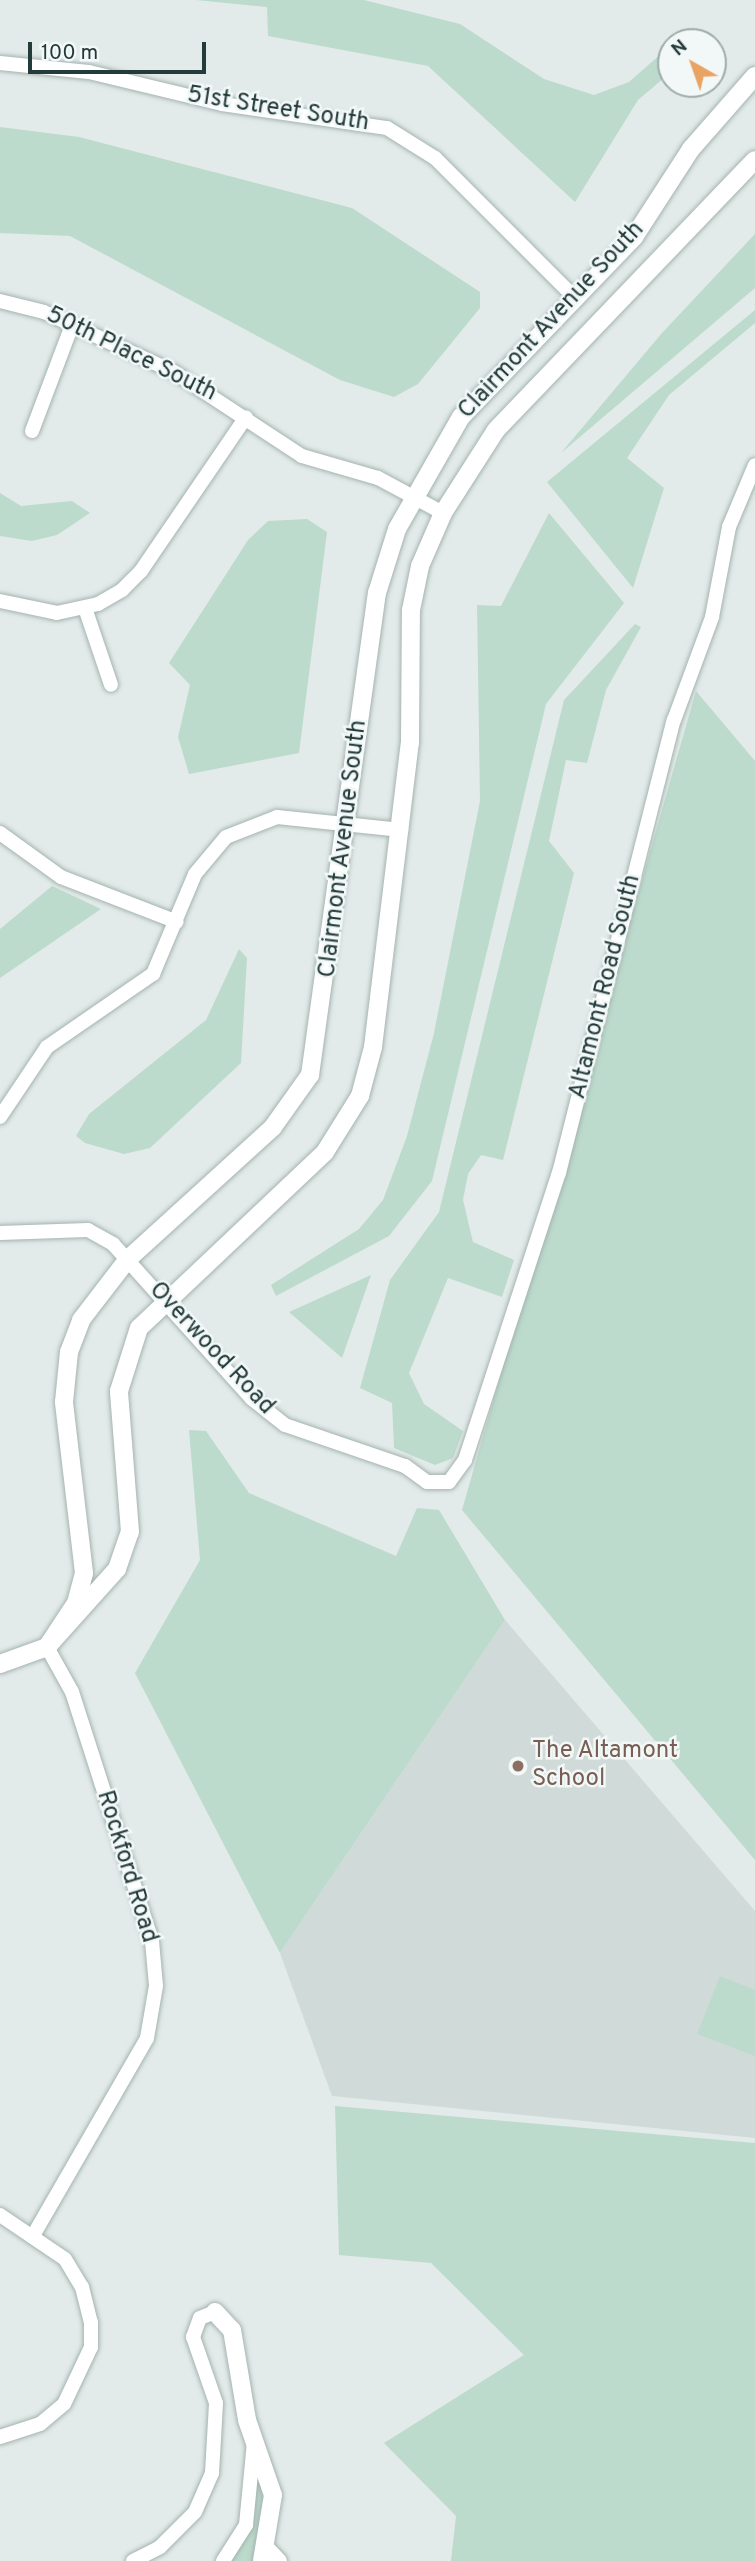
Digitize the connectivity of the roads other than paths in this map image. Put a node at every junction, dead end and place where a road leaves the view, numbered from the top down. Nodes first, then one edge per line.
1 (0, 63) edge
2 (755, 76) edge
3 (755, 160) edge
4 (576, 299) junction
5 (0, 301) edge
6 (72, 325) junction
7 (246, 417) junction
8 (32, 431) dead end
9 (755, 466) edge
10 (413, 497) junction
11 (443, 513) junction
12 (0, 601) edge
13 (85, 608) junction
14 (111, 685) dead end
15 (346, 823) junction
16 (401, 830) junction
17 (0, 833) edge
18 (177, 922) junction
19 (0, 1117) edge
20 (0, 1233) edge
21 (128, 1259) junction
22 (165, 1298) junction
23 (427, 1482) joint
24 (47, 1647) junction
25 (0, 1664) edge
26 (0, 2215) edge
27 (34, 2234) junction
28 (215, 2312) joint
29 (0, 2422) edge
30 (18, 2432) junction
31 (0, 2437) edge
32 (254, 2442) junction
33 (270, 2556) edge
34 (134, 2561) edge
35 (223, 2561) edge

1 - 4 street, 51st Street South
2 - 4 street, Clairmont Avenue South
3 - 11 street, Clairmont Avenue South
4 - 10 street, Clairmont Avenue South
5 - 6 street, 50th Place South
6 - 7 street, 50th Place South
6 - 8 street
7 - 10 street, 50th Place South
7 - 13 street
9 - 23 street, Altamont Road South
10 - 11 street, 50th Place South
10 - 15 street, Clairmont Avenue South
11 - 16 street, Clairmont Avenue South
12 - 13 street
13 - 14 street
15 - 16 street
15 - 18 street
15 - 21 street, Clairmont Avenue South
16 - 22 street, Clairmont Avenue South
17 - 18 street
18 - 19 street
20 - 21 street, Overwood Road
21 - 22 street, Overwood Road
21 - 24 street, Clairmont Avenue South
22 - 23 street, Overwood Road
22 - 24 street, Clairmont Avenue South
24 - 25 street, Clairmont Avenue South
24 - 27 street, Rockford Road
26 - 27 street
27 - 30 street
28 - 32 street
28 - 34 street
29 - 30 street
30 - 31 street
32 - 33 street
32 - 35 street

